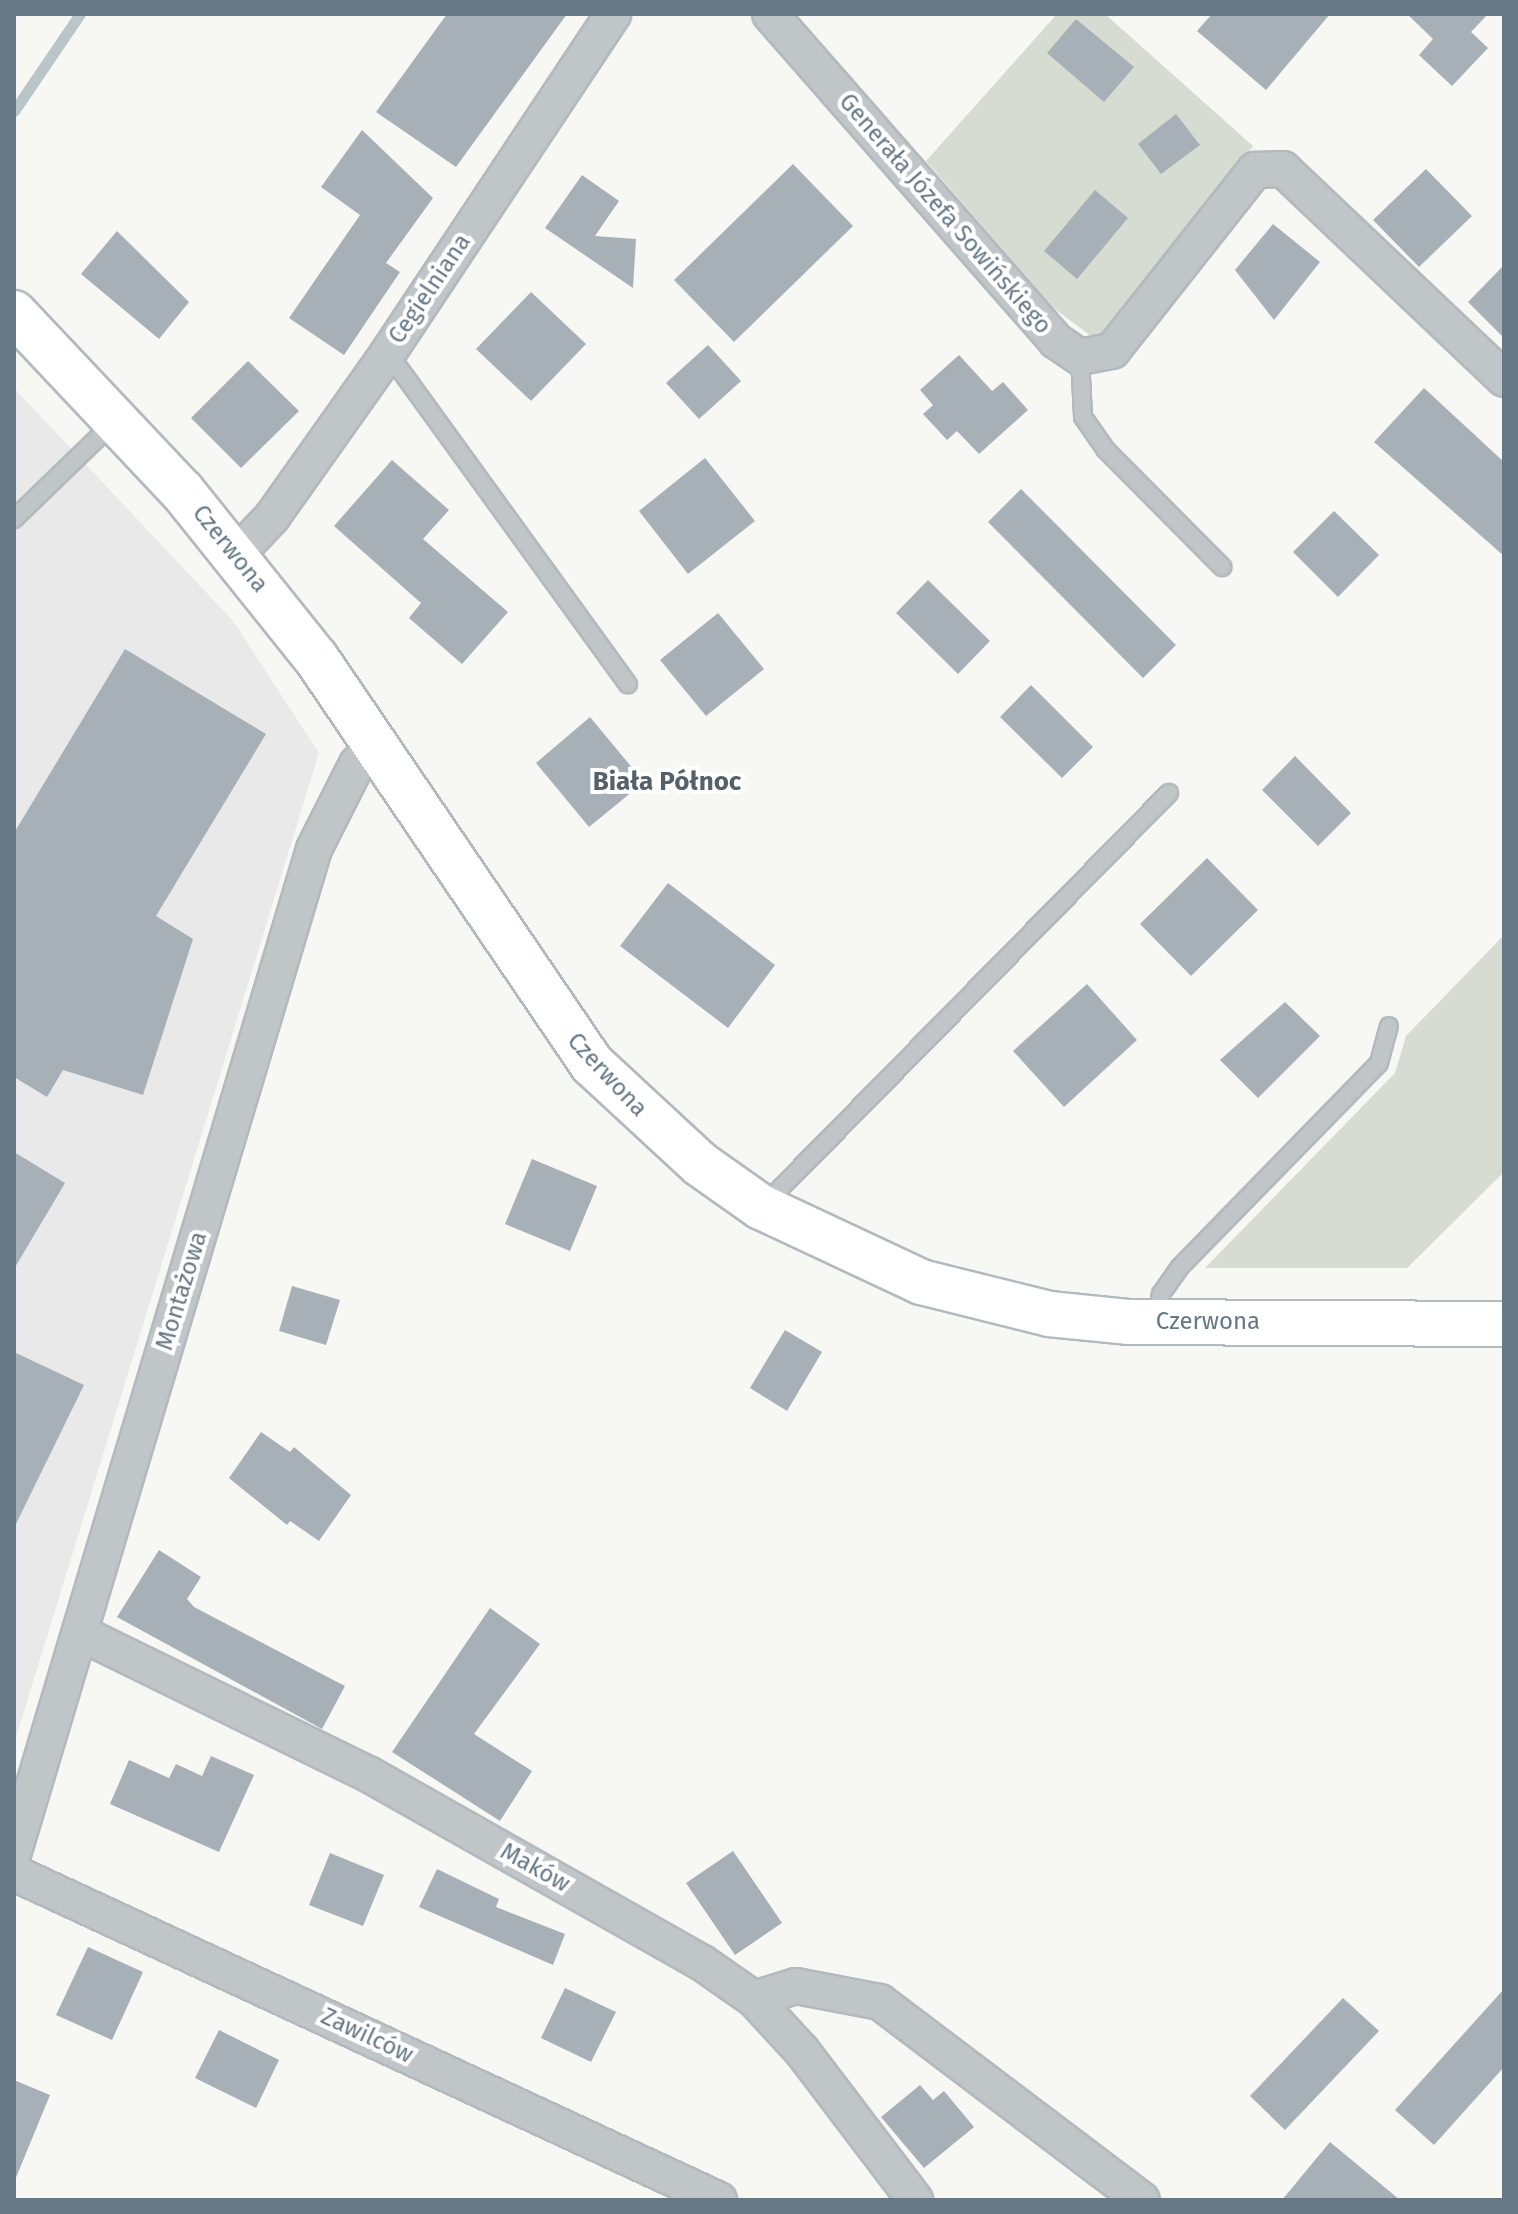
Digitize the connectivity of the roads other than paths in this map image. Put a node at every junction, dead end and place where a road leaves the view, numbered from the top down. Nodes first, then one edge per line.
1 (613, 14) edge
2 (770, 14) edge
3 (14, 313) edge
4 (388, 353) junction
5 (1080, 357) junction
6 (1504, 379) edge
7 (117, 419) junction
8 (14, 519) edge
9 (236, 555) junction
10 (1222, 567) dead end
11 (628, 684) dead end
12 (377, 743) junction
13 (1169, 793) dead end
14 (1389, 1026) dead end
15 (761, 1207) junction
16 (1157, 1323) junction
17 (1504, 1324) edge
18 (80, 1633) junction
19 (14, 1851) edge
20 (14, 1873) edge
21 (754, 1999) junction
22 (719, 2200) edge
23 (915, 2200) edge
24 (1142, 2200) edge

1 - 4 street, Cegielniana
2 - 5 street, Generała Józefa Sowińskiego
3 - 7 street, Czerwona
4 - 9 street, Cegielniana
4 - 11 lane
5 - 6 street
5 - 10 lane
7 - 8 lane
7 - 9 street, Czerwona
9 - 12 street, Czerwona
12 - 15 street, Czerwona
12 - 18 street, Montażowa
13 - 15 lane
14 - 16 lane
15 - 16 street, Czerwona
16 - 17 street, Czerwona
18 - 19 street, Montażowa
18 - 21 street, Maków
20 - 22 street, Zawilców
21 - 23 street, Maków
21 - 24 street

